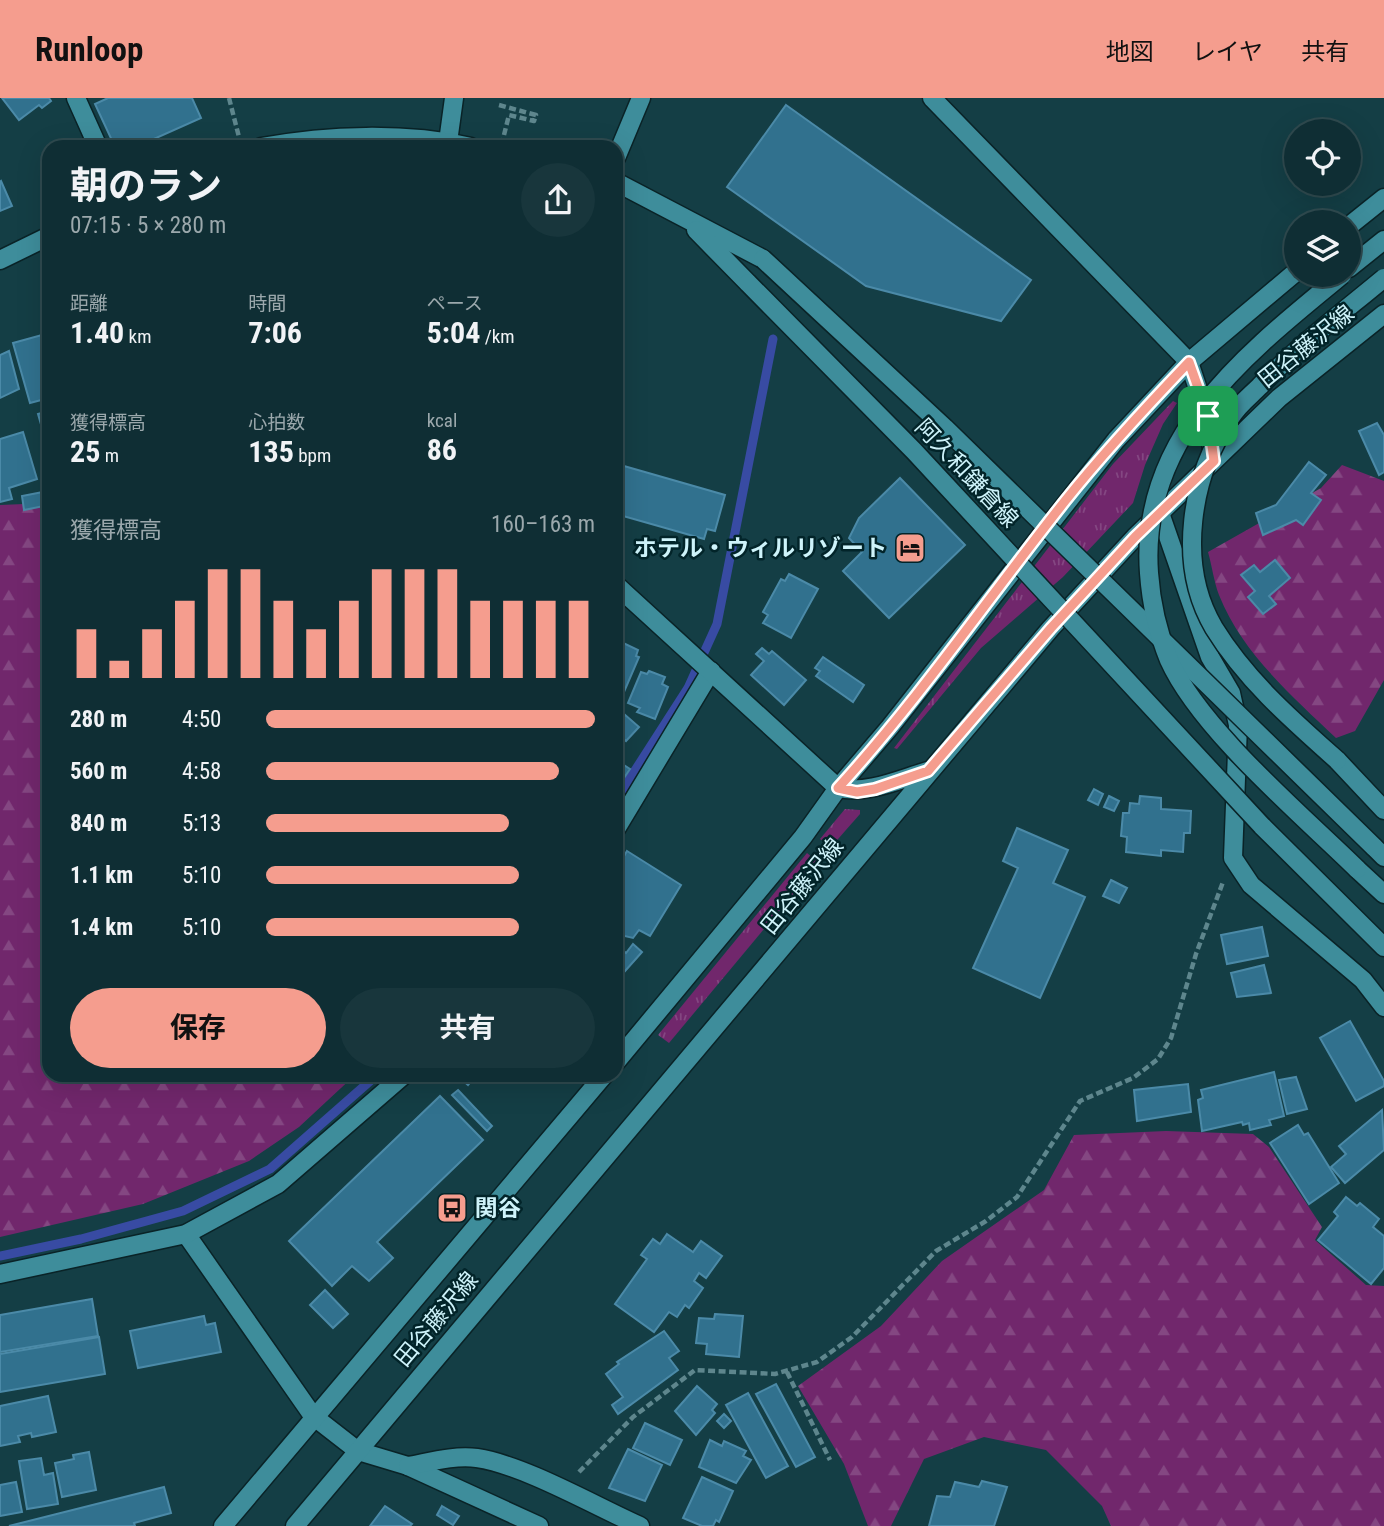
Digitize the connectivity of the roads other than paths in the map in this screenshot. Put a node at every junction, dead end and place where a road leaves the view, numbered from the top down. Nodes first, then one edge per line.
1 (76, 98) edge
2 (454, 98) edge
3 (641, 98) edge
4 (932, 98) edge
5 (95, 140) edge
6 (301, 140) edge
7 (394, 140) edge
8 (448, 140) edge
9 (623, 141) edge
10 (623, 186) edge
11 (1384, 198) edge
12 (1361, 216) edge
13 (684, 218) junction
14 (42, 239) edge
15 (1384, 240) edge
16 (1361, 258) edge
17 (0, 260) edge
18 (1384, 278) edge
19 (1284, 282) edge
20 (1328, 287) edge
21 (1384, 314) edge
22 (1189, 362) junction
23 (1214, 461) junction
24 (1160, 513) junction
25 (623, 591) edge
26 (711, 671) junction
27 (928, 771) junction
28 (838, 788) junction
29 (1384, 810) edge
30 (623, 816) edge
31 (1379, 852) edge
32 (1384, 894) edge
33 (1384, 947) edge
34 (1384, 1007) edge
35 (623, 1054) edge
36 (396, 1082) edge
37 (598, 1082) edge
38 (186, 1234) junction
39 (0, 1274) edge
40 (313, 1416) junction
41 (358, 1451) junction
42 (408, 1466) junction
43 (223, 1526) edge
44 (295, 1526) edge
45 (537, 1526) edge
46 (640, 1526) edge

1 - 5 main road
2 - 8 main road
3 - 9 main road
4 - 22 main road
6 - 7 main road
10 - 13 main road, 阿久和鎌倉線
11 - 12 main road
13 - 31 main road, 阿久和鎌倉線, bridge
13 - 33 main road, 阿久和鎌倉線, bridge
14 - 17 main road
15 - 16 main road
18 - 29 main road, bridge
19 - 22 main road, 田谷藤沢線
20 - 32 main road, bridge
21 - 23 main road, 田谷藤沢線
22 - 23 main road
22 - 28 main road, 田谷藤沢線
23 - 24 main road, 田谷藤沢線
24 - 27 main road, 田谷藤沢線
24 - 34 main road
25 - 26 main road
26 - 28 main road
26 - 30 main road
27 - 28 main road
27 - 41 main road, 田谷藤沢線
28 - 35 main road, 田谷藤沢線
36 - 38 main road
37 - 40 main road, 田谷藤沢線
38 - 39 main road
38 - 40 main road
40 - 41 main road
40 - 43 main road, 田谷藤沢線
41 - 42 main road
41 - 44 main road, 田谷藤沢線
42 - 45 main road
42 - 46 main road

